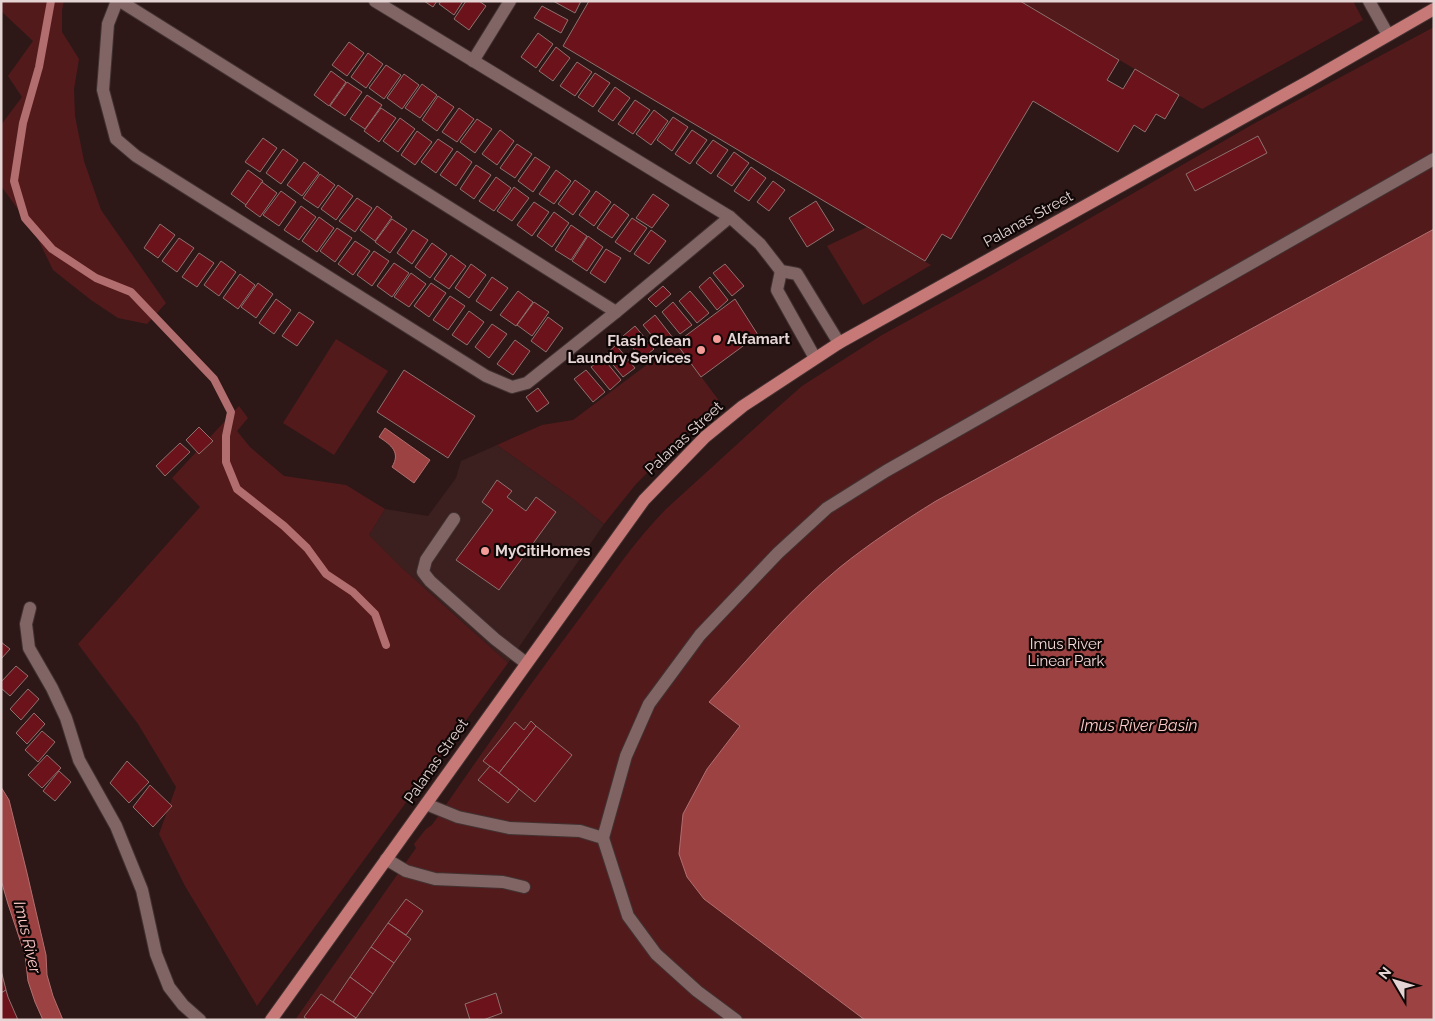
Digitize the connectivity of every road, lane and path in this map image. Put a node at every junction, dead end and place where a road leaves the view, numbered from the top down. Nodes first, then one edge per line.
1 (119, 1) edge
2 (375, 1) edge
3 (510, 1) edge
4 (1368, 1) edge
5 (1434, 9) edge
6 (1388, 35) junction
7 (473, 61) junction
8 (1434, 159) edge
9 (730, 217) junction
10 (781, 270) junction
11 (616, 312) junction
12 (839, 343) junction
13 (815, 358) junction
14 (454, 519) dead end
15 (30, 608) dead end
16 (526, 663) junction
17 (426, 804) junction
18 (603, 838) junction
19 (386, 859) junction
20 (524, 887) dead end
21 (200, 1020) edge
22 (271, 1020) edge
23 (736, 1020) edge

1 - 11 street
1 - 11 street
2 - 7 street
3 - 7 street
4 - 6 street
5 - 6 main road, Palanas Street
6 - 12 main road, Palanas Street
7 - 9 street
8 - 18 street
9 - 10 street
9 - 11 street
10 - 12 street
10 - 13 street
12 - 13 main road, Palanas Street
13 - 16 main road, Palanas Street
14 - 16 street
15 - 21 street
16 - 17 main road, Palanas Street
17 - 18 street
17 - 19 main road, Palanas Street
18 - 23 street
19 - 20 street
19 - 22 main road, Palanas Street

